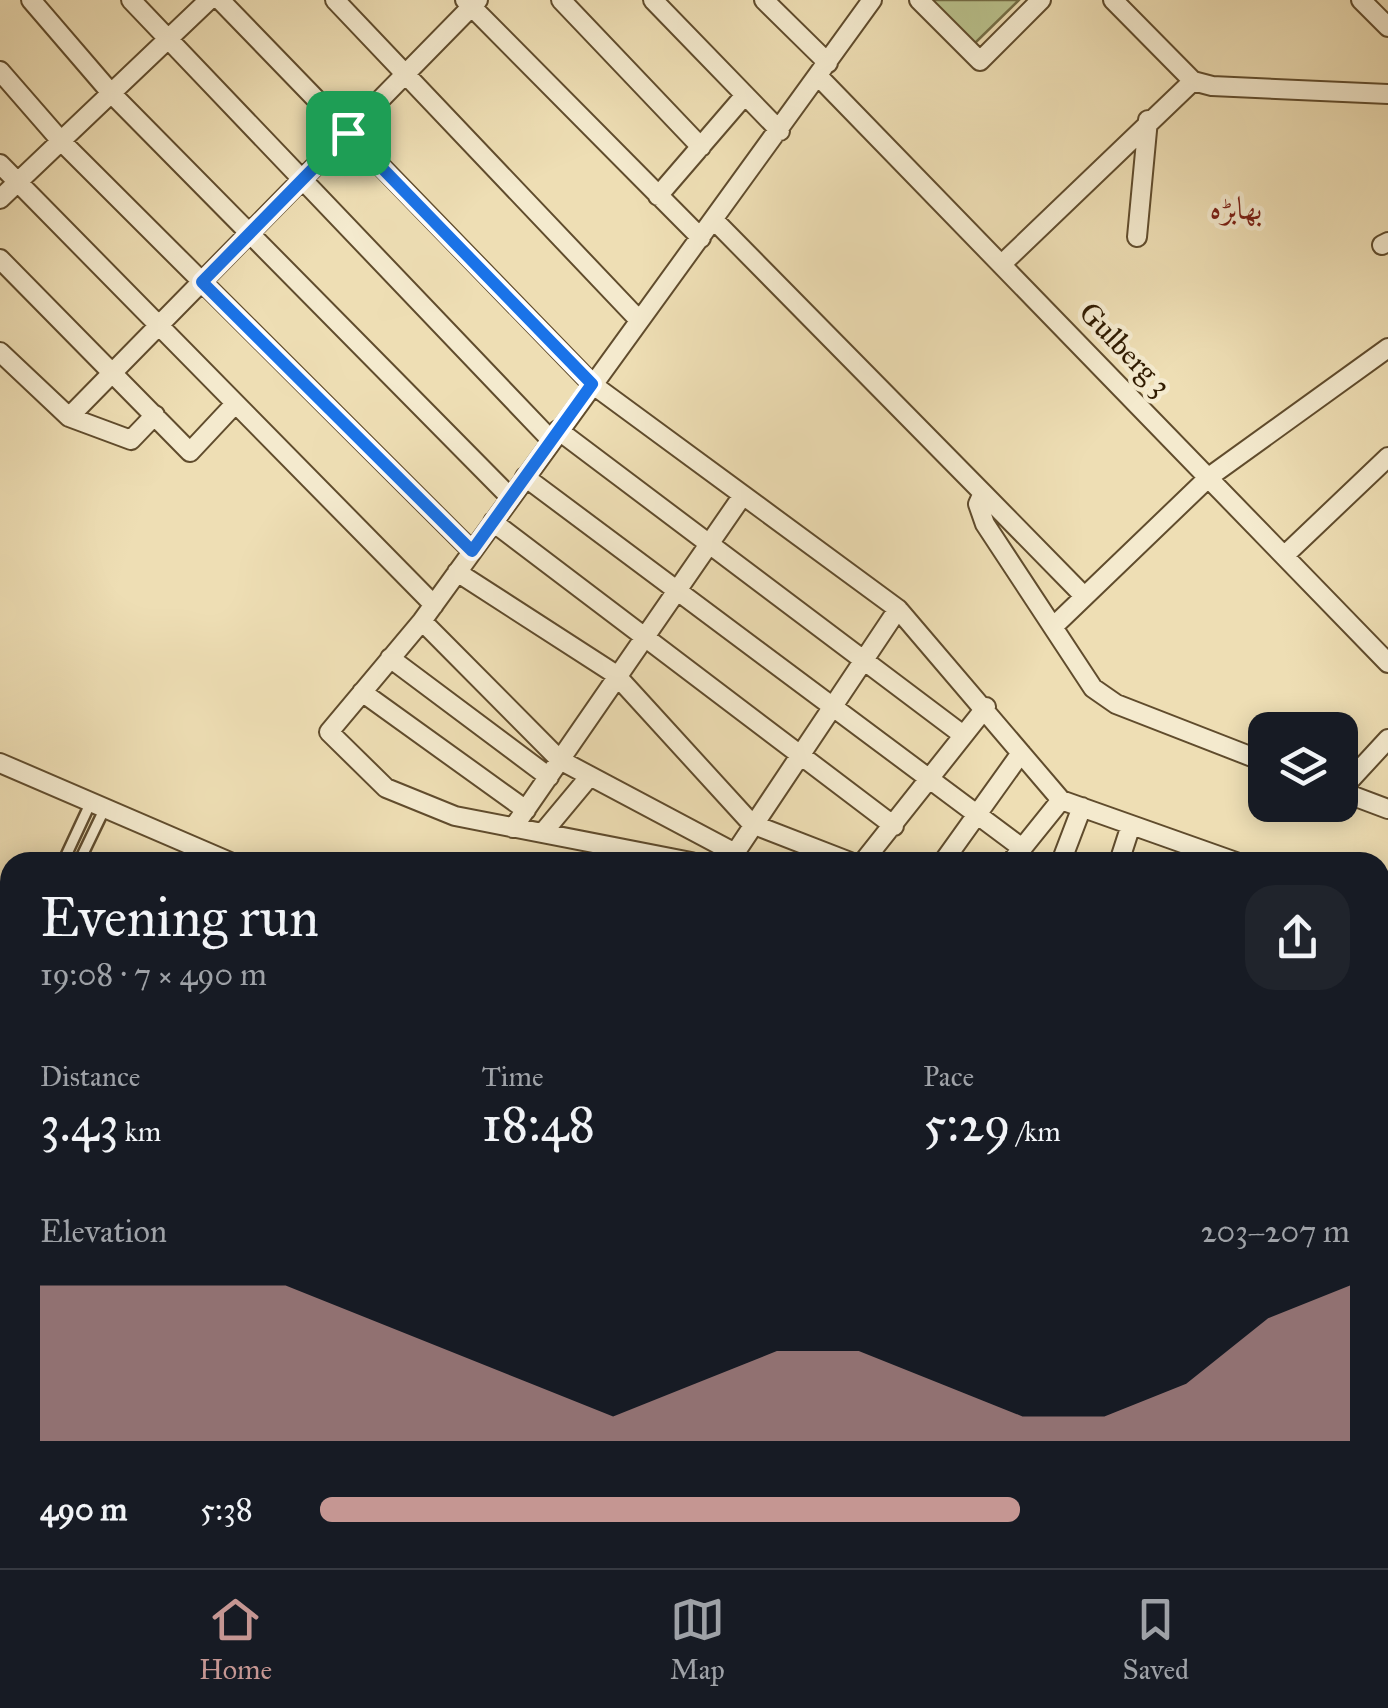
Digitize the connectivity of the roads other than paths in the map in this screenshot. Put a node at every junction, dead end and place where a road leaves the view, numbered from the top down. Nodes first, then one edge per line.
1 (31, 0) edge
2 (131, 0) edge
3 (209, 0) edge
4 (220, 0) edge
5 (335, 0) edge
6 (561, 0) edge
7 (653, 0) edge
8 (764, 0) edge
9 (872, 0) edge
10 (919, 0) edge
11 (1041, 0) edge
12 (1113, 0) edge
13 (1361, 0) edge
14 (472, 2) edge
15 (1388, 28) edge
16 (169, 38) junction
17 (823, 70) junction
18 (0, 71) edge
19 (406, 74) junction
20 (1193, 80) junction
21 (111, 93) junction
22 (1388, 94) edge
23 (745, 95) junction
24 (1148, 120) junction
25 (780, 131) junction
26 (348, 133) junction
27 (61, 141) junction
28 (702, 147) junction
29 (0, 164) edge
30 (303, 179) junction
31 (17, 183) junction
32 (658, 196) junction
33 (0, 199) edge
34 (714, 220) junction
35 (250, 233) junction
36 (700, 238) junction
37 (1137, 238) dead end
38 (0, 259) edge
39 (1004, 263) junction
40 (202, 282) junction
41 (638, 318) junction
42 (157, 328) junction
43 (1388, 348) edge
44 (0, 352) edge
45 (113, 372) junction
46 (592, 384) junction
47 (234, 405) junction
48 (154, 415) junction
49 (69, 417) junction
50 (555, 435) junction
51 (1388, 457) edge
52 (525, 477) junction
53 (1209, 477) junction
54 (983, 493) junction
55 (743, 496) junction
56 (510, 497) junction
57 (493, 522) junction
58 (709, 543) junction
59 (472, 551) junction
60 (1284, 556) junction
61 (457, 572) junction
62 (676, 590) junction
63 (1084, 596) junction
64 (434, 604) junction
65 (898, 610) junction
66 (422, 620) junction
67 (1054, 626) junction
68 (643, 636) junction
69 (390, 658) junction
70 (864, 660) junction
71 (1388, 663) edge
72 (616, 674) junction
73 (362, 692) junction
74 (831, 706) junction
75 (986, 707) junction
76 (963, 735) junction
77 (1388, 739) edge
78 (1021, 752) junction
79 (799, 755) junction
80 (1248, 755) edge
81 (560, 760) junction
82 (0, 763) edge
83 (1358, 772) edge
84 (590, 776) junction
85 (549, 777) junction
86 (931, 780) junction
87 (1358, 798) edge
88 (1061, 800) junction
89 (98, 805) junction
90 (1082, 808) junction
91 (1388, 809) edge
92 (526, 810) junction
93 (977, 815) junction
94 (752, 824) junction
95 (1132, 825) junction
96 (894, 826) junction
97 (513, 828) junction
98 (545, 830) junction
99 (69, 852) edge
100 (82, 852) edge
101 (207, 852) edge
102 (645, 852) edge
103 (722, 852) edge
104 (736, 852) edge
105 (824, 852) edge
106 (872, 852) edge
107 (950, 852) edge
108 (1013, 852) edge
109 (1018, 852) edge
110 (1065, 852) edge
111 (1122, 852) edge
112 (1179, 852) edge

1 - 21 street
2 - 16 street
3 - 16 street
4 - 26 street
5 - 19 street
6 - 28 street
7 - 23 street
8 - 17 street, Gulberg 3
9 - 17 street
10 - 11 street
12 - 20 street
13 - 15 street
14 - 19 street
14 - 32 street
16 - 21 street
16 - 30 street
17 - 25 street
17 - 39 street, Gulberg 3
18 - 27 street
19 - 26 street
19 - 41 street
20 - 22 street
20 - 24 street
21 - 27 street
21 - 35 street
23 - 25 street
23 - 28 street
24 - 37 street
24 - 39 street
25 - 34 street
26 - 30 street
26 - 46 street
27 - 31 street
27 - 40 street
28 - 32 street
29 - 31 street
30 - 35 street
30 - 50 street
31 - 33 street
31 - 42 street
32 - 36 street
34 - 36 street
34 - 54 street
35 - 40 street
35 - 56 street
36 - 41 street
38 - 45 street
39 - 53 street, Gulberg 3
40 - 42 street
40 - 59 street
41 - 46 street
42 - 45 street
42 - 47 street
43 - 53 street
44 - 49 street
45 - 48 street
45 - 49 street
46 - 50 street
46 - 55 street
47 - 48 street
47 - 64 street
48 - 49 street
50 - 52 street
50 - 58 street
51 - 60 street
52 - 56 street
52 - 62 street
53 - 60 street, Gulberg 3
53 - 63 street
54 - 63 street
54 - 67 street
55 - 58 street
55 - 65 street
56 - 57 street
57 - 59 street
57 - 68 street
58 - 62 street
58 - 70 street
59 - 61 street
60 - 71 street, Gulberg 3
61 - 64 street
61 - 72 street
62 - 68 street
62 - 74 street
63 - 67 street
64 - 66 street
65 - 70 street
65 - 75 street
66 - 69 street
66 - 81 street
67 - 80 street
68 - 72 street
68 - 79 street
69 - 73 street
69 - 85 street
70 - 74 street
70 - 76 street
72 - 81 street
72 - 94 street
73 - 92 street
73 - 97 street
74 - 79 street
74 - 86 street
75 - 76 street
75 - 78 street
76 - 86 street
77 - 83 street
78 - 88 street
78 - 93 street
79 - 94 street
79 - 96 street
81 - 84 street
81 - 85 street
82 - 89 street
84 - 98 street
84 - 103 street
85 - 92 street
86 - 93 street
86 - 96 street
87 - 91 street
88 - 90 street
88 - 109 street
89 - 99 lane
89 - 100 lane
89 - 101 street
90 - 95 street
90 - 110 street
92 - 97 street
93 - 107 street
93 - 108 street
94 - 104 street
94 - 105 street
95 - 111 street
95 - 112 street
96 - 106 street
97 - 98 street
98 - 102 street

